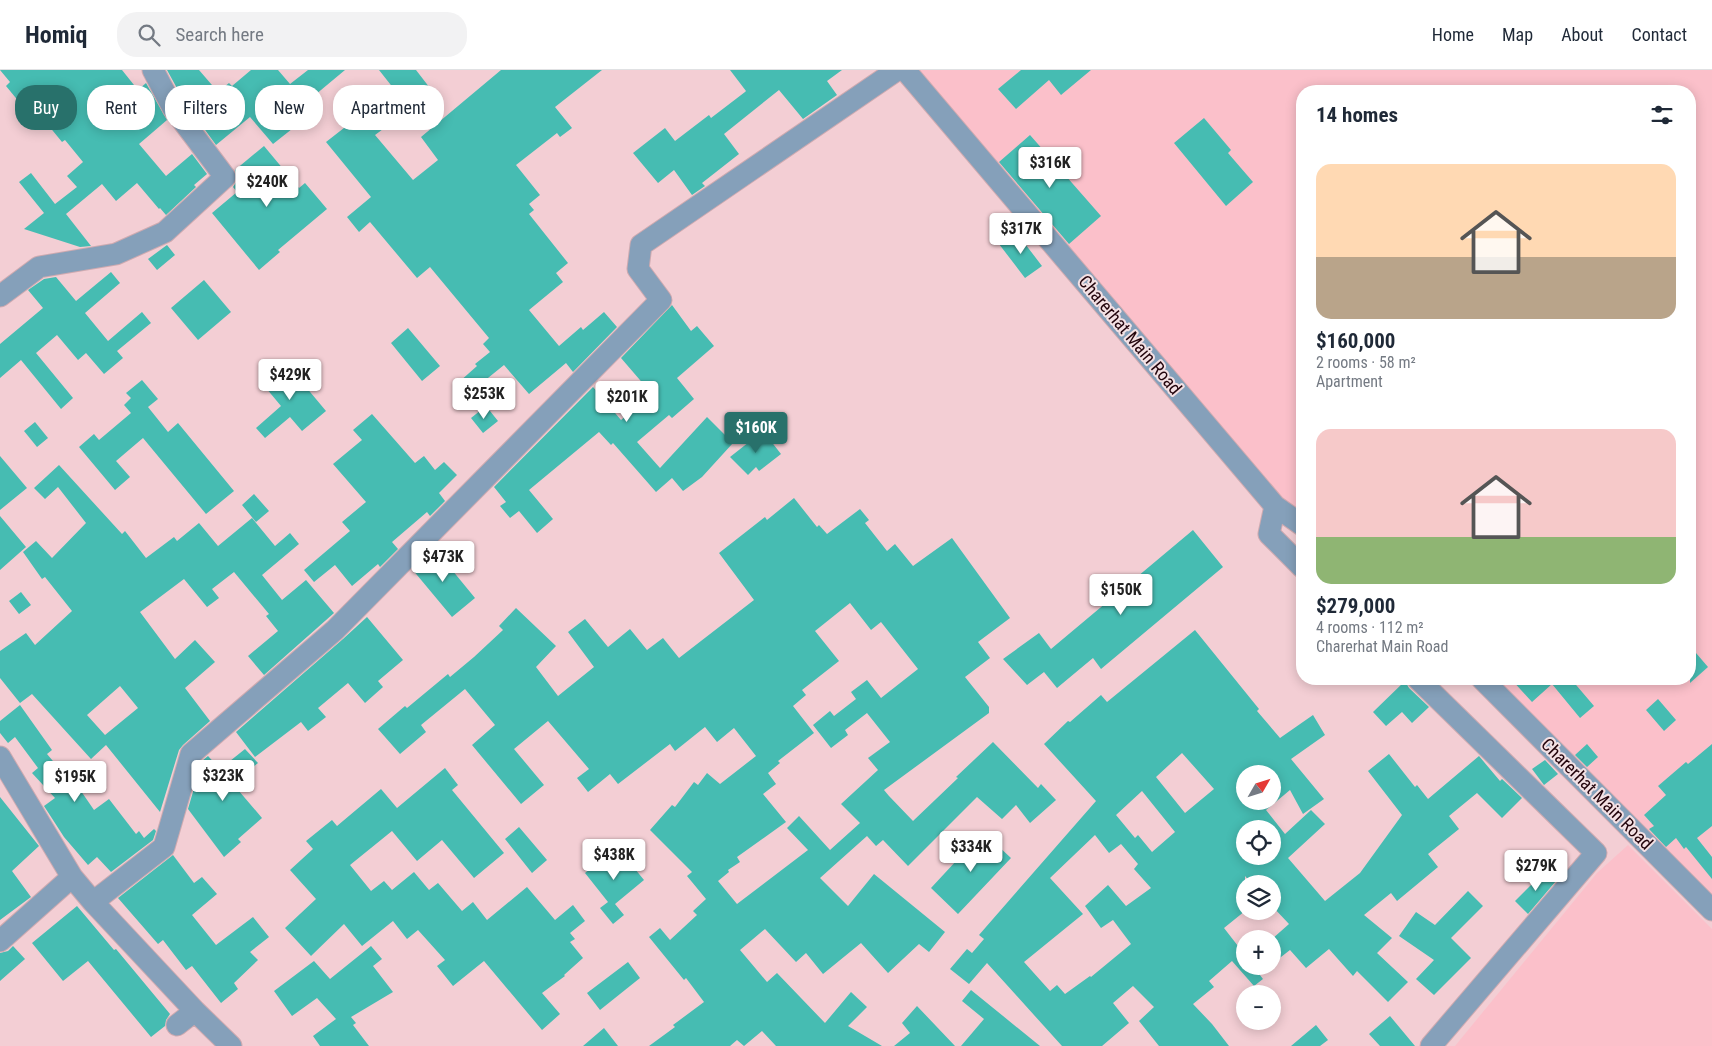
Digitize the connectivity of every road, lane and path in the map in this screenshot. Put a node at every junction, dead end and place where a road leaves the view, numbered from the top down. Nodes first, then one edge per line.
1 (153, 70) edge
2 (897, 70) edge
3 (905, 70) edge
4 (0, 296) edge
5 (1275, 506) junction
6 (1296, 521) edge
7 (1296, 561) edge
8 (1424, 685) edge
9 (1488, 685) edge
10 (0, 757) edge
11 (72, 877) junction
12 (93, 902) junction
13 (1712, 910) edge
14 (0, 941) edge
15 (195, 1011) junction
16 (177, 1025) dead end
17 (231, 1046) edge
18 (1431, 1046) edge

1 - 4 street
2 - 12 street
3 - 5 street, Charerhat Main Road
5 - 6 street, Charerhat Main Road
5 - 7 street
8 - 18 street
9 - 13 street, Charerhat Main Road
10 - 11 street
11 - 12 street
11 - 14 street
12 - 15 street
15 - 16 street
15 - 17 street

